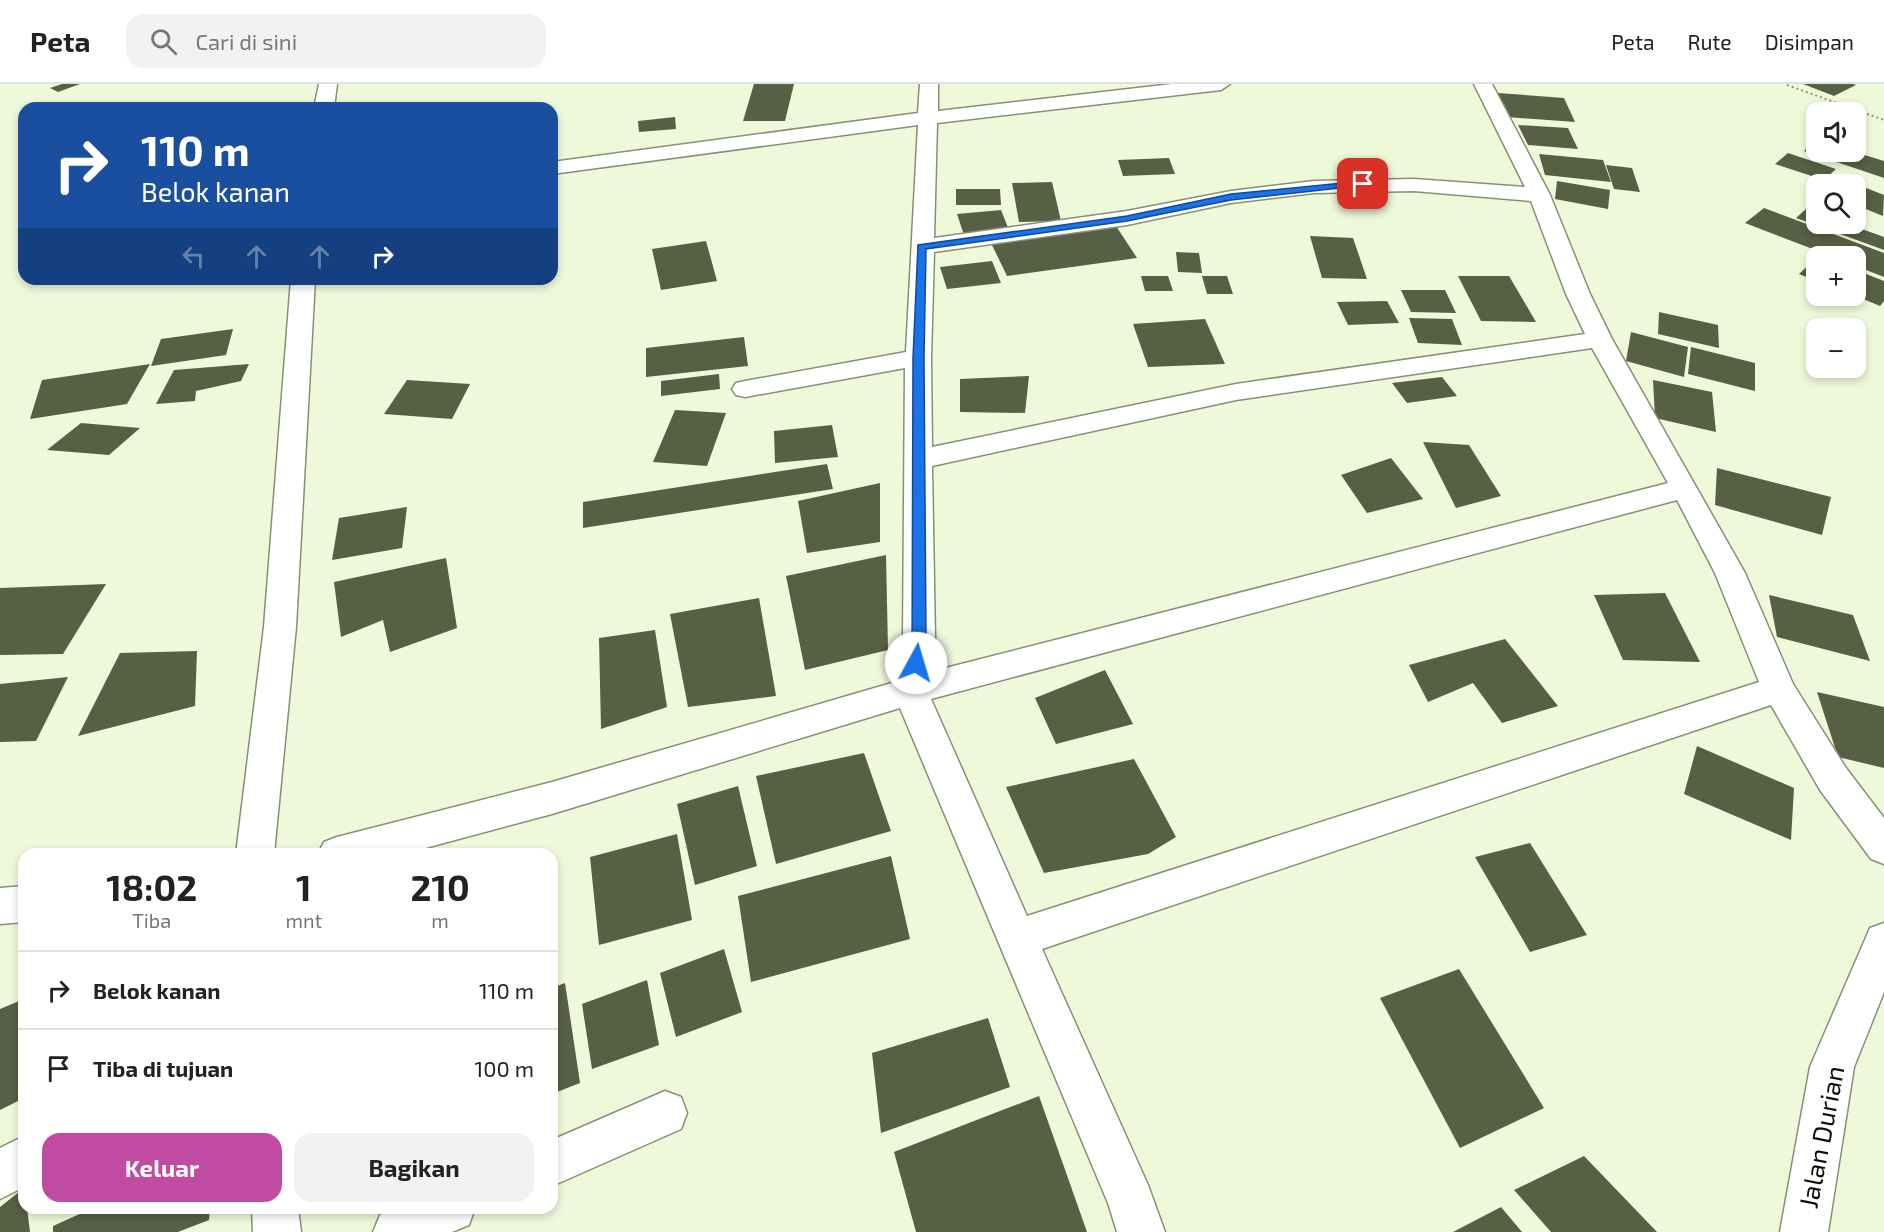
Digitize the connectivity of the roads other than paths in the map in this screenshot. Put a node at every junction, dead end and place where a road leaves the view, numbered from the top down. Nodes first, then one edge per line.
1 (328, 84) edge
2 (929, 84) edge
3 (1221, 84) edge
4 (1483, 84) edge
5 (325, 102) edge
6 (927, 118) junction
7 (558, 167) edge
8 (1539, 195) junction
9 (921, 247) junction
10 (303, 285) edge
11 (1600, 339) junction
12 (918, 358) junction
13 (745, 389) dead end
14 (920, 459) junction
15 (1684, 488) junction
16 (1779, 689) junction
17 (910, 691) junction
18 (256, 848) edge
19 (360, 848) edge
20 (1884, 848) edge
21 (18, 904) edge
22 (0, 906) edge
23 (1015, 939) junction
24 (1884, 942) edge
25 (665, 1113) dead end
26 (558, 1161) edge
27 (18, 1163) edge
28 (0, 1176) edge
29 (276, 1214) edge
30 (438, 1214) edge
31 (277, 1232) edge
32 (397, 1232) edge
33 (1141, 1232) edge
34 (1804, 1232) edge

1 - 5 street
2 - 6 street
3 - 6 street
4 - 8 street
6 - 7 street
6 - 9 street
8 - 9 street
8 - 11 street
9 - 12 street
10 - 18 street
11 - 14 street
11 - 15 street
12 - 13 street
12 - 14 street
14 - 17 street
15 - 16 street
15 - 17 street
16 - 20 street
16 - 23 street
17 - 19 street
17 - 23 street
21 - 22 street
23 - 33 street
24 - 34 street, Jalan Durian
25 - 26 street
27 - 28 street
29 - 31 street
30 - 32 street

